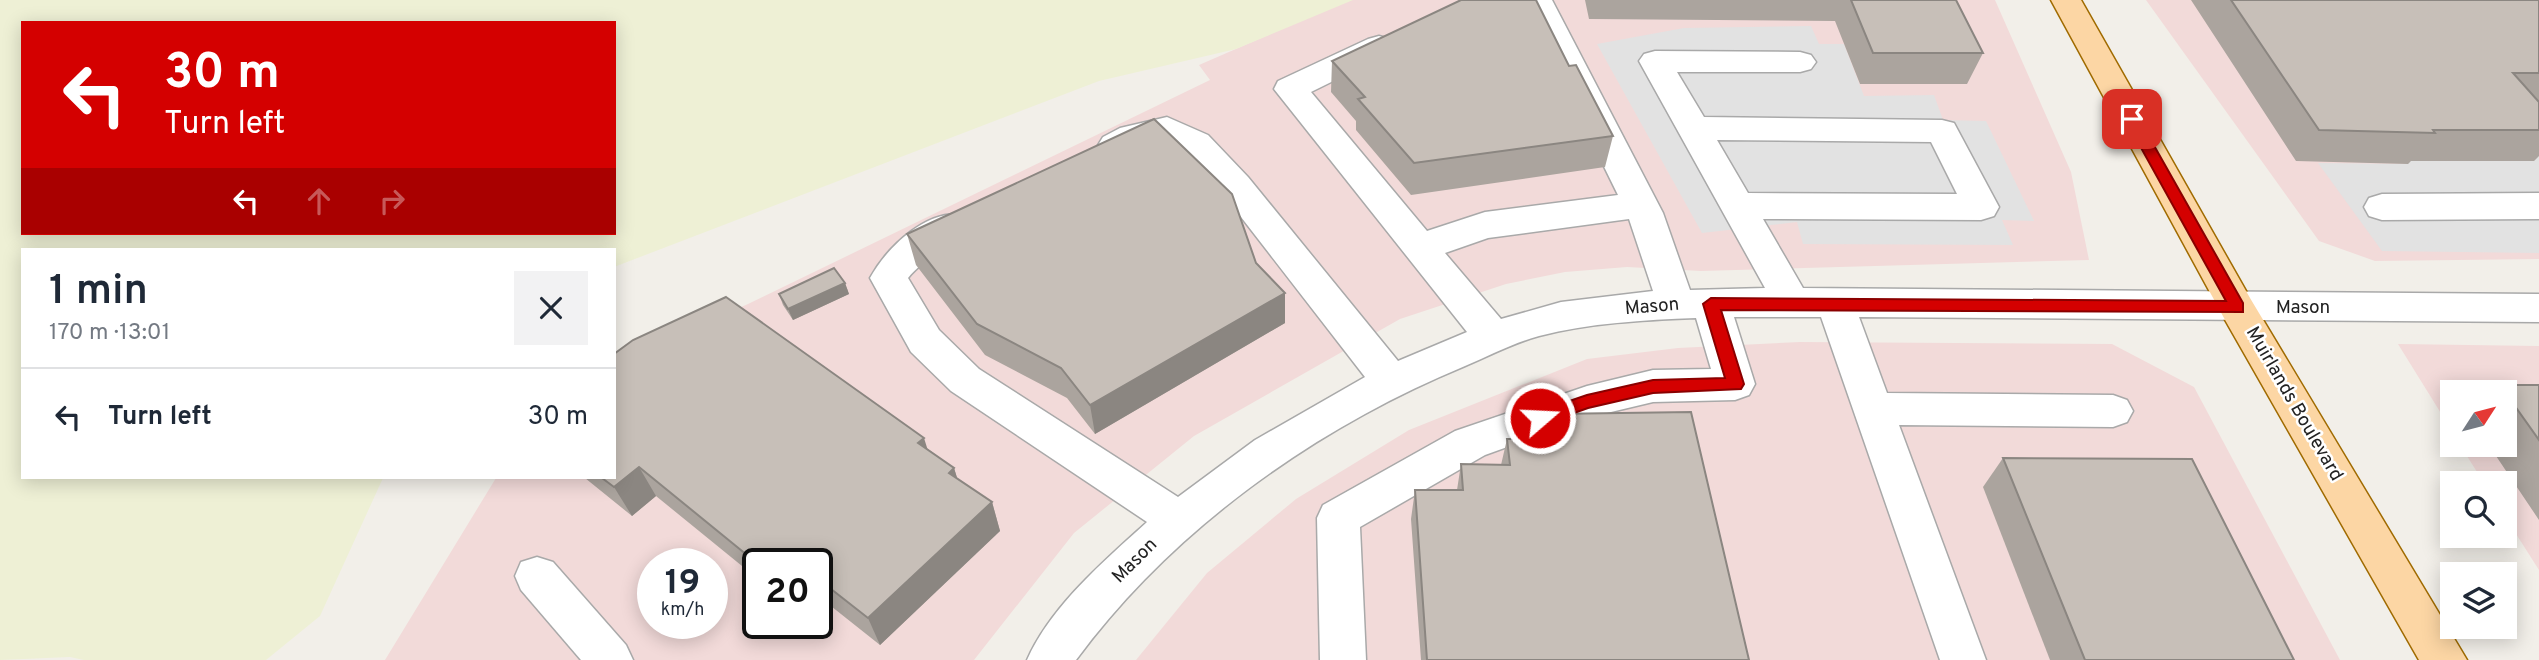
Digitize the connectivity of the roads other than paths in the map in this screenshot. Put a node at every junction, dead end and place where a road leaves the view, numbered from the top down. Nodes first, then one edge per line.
1 (1537, 0) edge
2 (2066, 0) edge
3 (1406, 33) edge
4 (1800, 62) dead end
5 (1694, 128) junction
6 (1085, 160) edge
7 (1641, 205) junction
8 (1738, 206) junction
9 (2539, 206) edge
10 (990, 207) edge
11 (2382, 207) dead end
12 (1419, 248) junction
13 (1792, 302) junction
14 (1835, 303) junction
15 (1694, 304) junction
16 (2237, 307) junction
17 (2539, 308) edge
18 (1494, 338) junction
19 (1392, 382) junction
20 (1873, 409) junction
21 (2113, 411) dead end
22 (1179, 520) junction
23 (537, 576) dead end
24 (610, 660) edge
25 (1050, 660) edge
26 (1343, 660) edge
27 (1963, 660) edge
28 (2444, 660) edge

1 - 7 street
2 - 16 main road, Muirlands Boulevard
3 - 12 street
4 - 5 street
5 - 8 street
5 - 8 street
6 - 19 street
7 - 12 street
7 - 15 street
8 - 13 street
9 - 11 street
10 - 22 street
12 - 18 street
13 - 14 street, Mason
13 - 15 street, Mason
14 - 16 street, Mason
14 - 20 street
15 - 18 street, Mason
15 - 26 street
16 - 17 street, Mason
16 - 28 main road, Muirlands Boulevard
18 - 19 street, Mason
19 - 22 street, Mason
20 - 21 street
20 - 27 street
22 - 25 street, Mason
23 - 24 street

